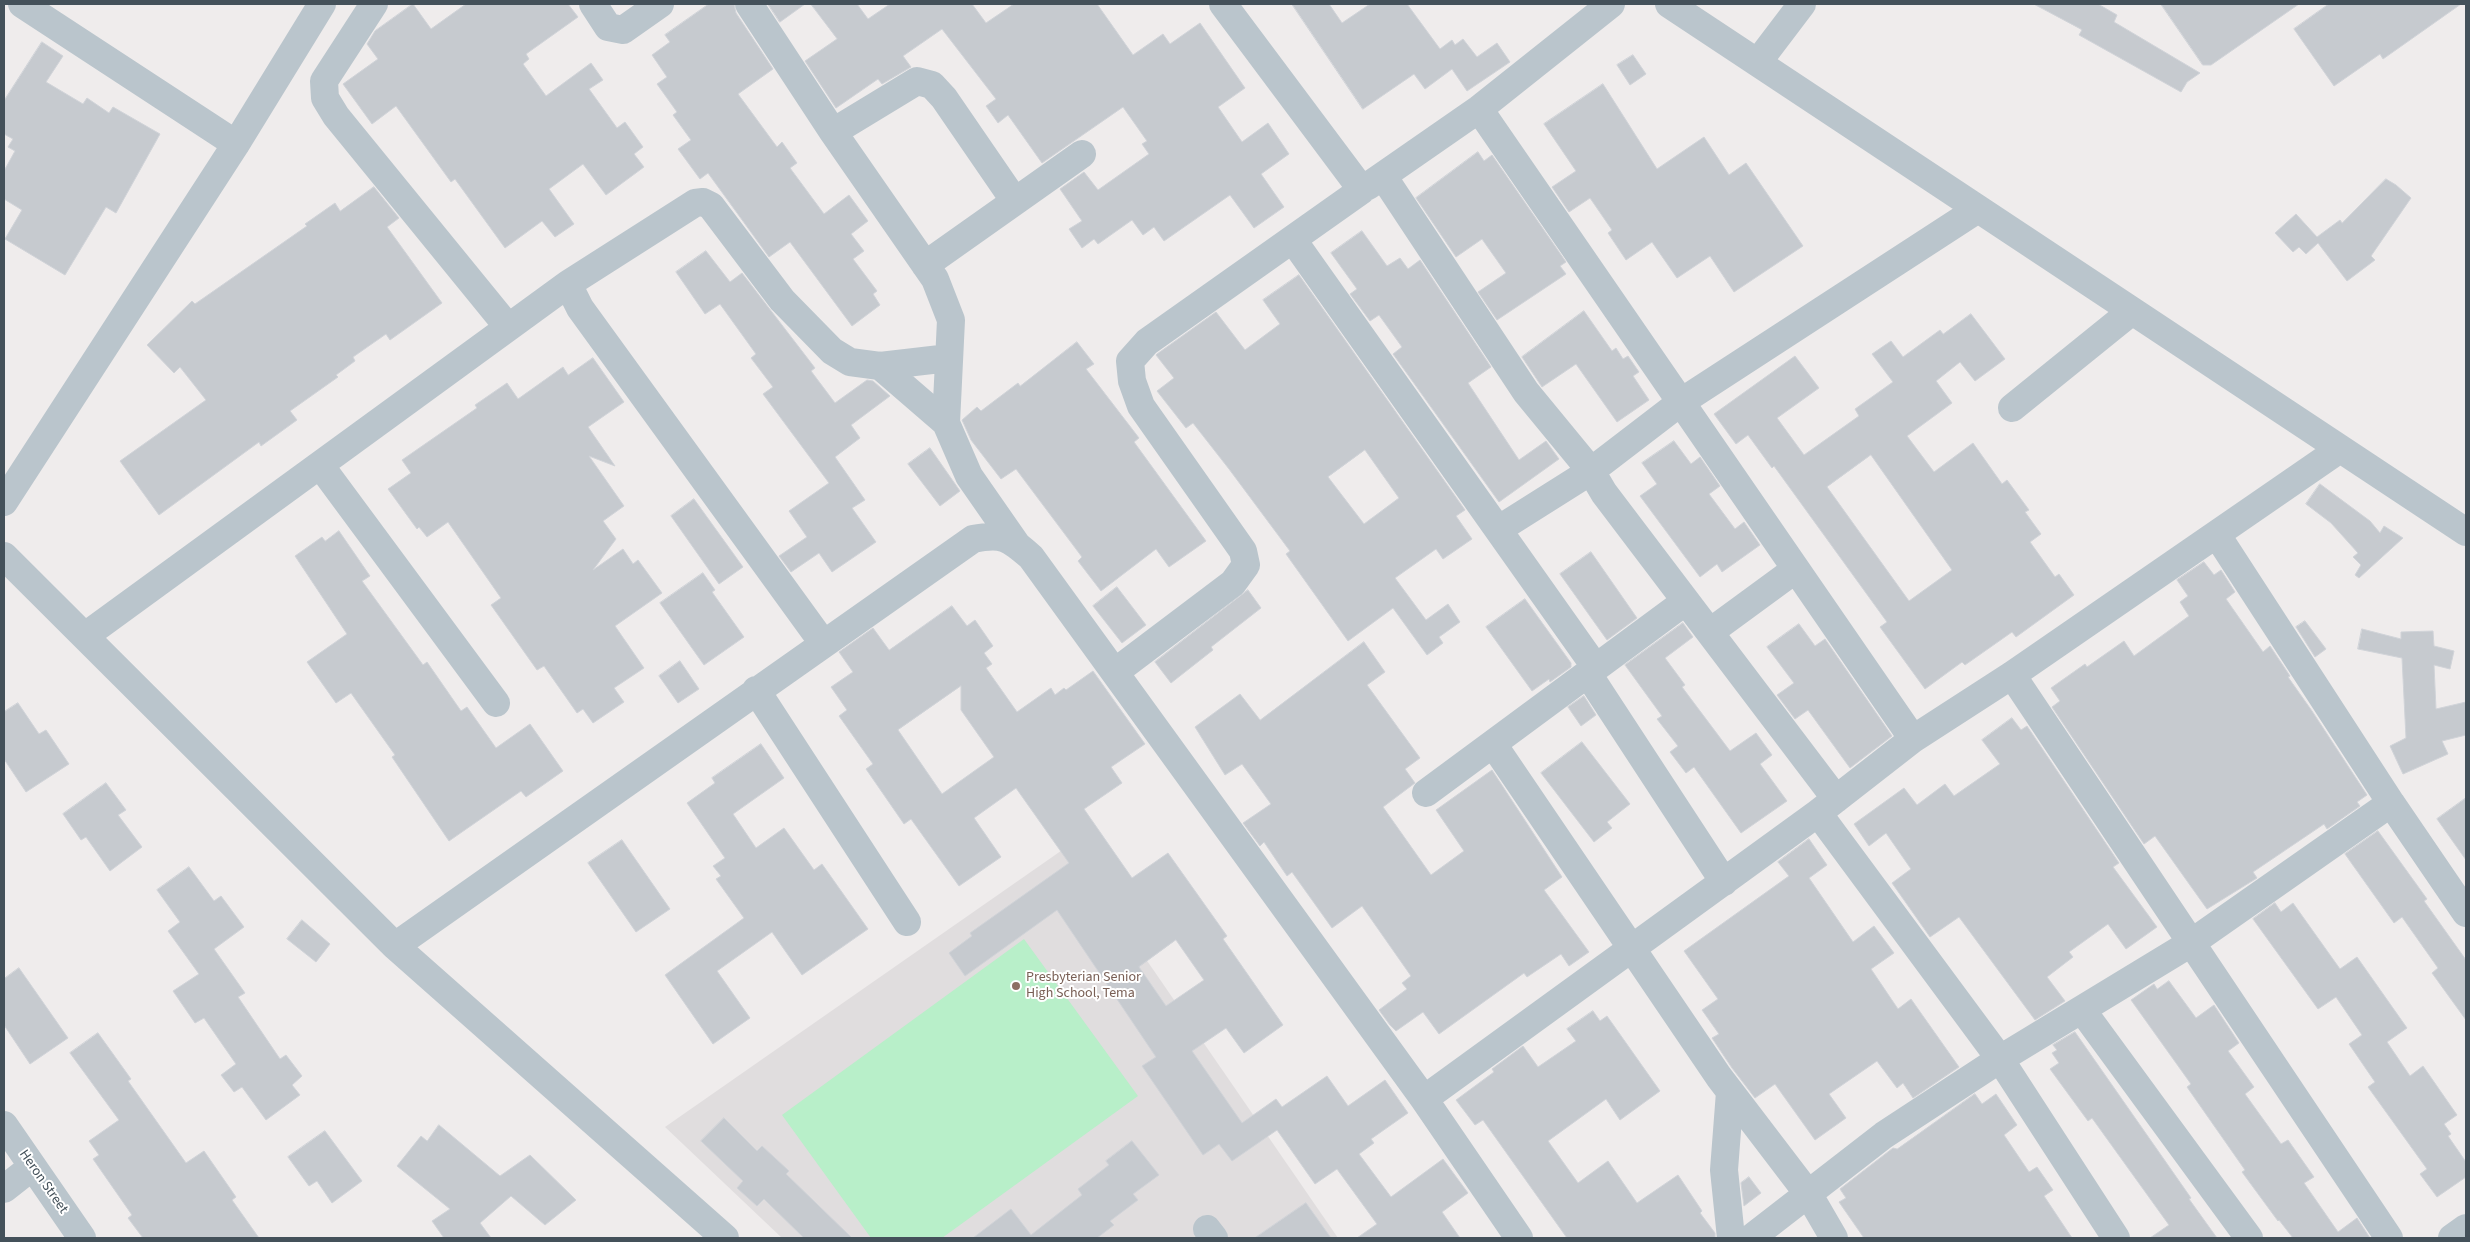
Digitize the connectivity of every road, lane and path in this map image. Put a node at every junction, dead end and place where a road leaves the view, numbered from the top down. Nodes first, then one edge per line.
1 (22, 4) edge
2 (322, 4) edge
3 (374, 4) edge
4 (593, 4) edge
5 (660, 4) edge
6 (749, 4) edge
7 (1223, 4) edge
8 (1611, 4) edge
9 (1669, 4) edge
10 (1802, 4) edge
11 (1758, 62) junction
12 (1479, 109) junction
13 (833, 132) junction
14 (236, 144) junction
15 (1082, 154) dead end
16 (1372, 183) junction
17 (1014, 200) junction
18 (1978, 209) junction
19 (1293, 240) junction
20 (925, 264) junction
21 (568, 284) junction
22 (2132, 311) junction
23 (508, 327) junction
24 (949, 358) junction
25 (880, 366) junction
26 (1681, 402) junction
27 (2012, 408) dead end
28 (946, 423) junction
29 (2340, 450) junction
30 (320, 465) junction
31 (1591, 471) junction
32 (4, 502) edge
33 (1499, 529) junction
34 (2466, 532) edge
35 (2217, 534) junction
36 (1017, 545) junction
37 (4, 556) edge
38 (1796, 569) junction
39 (1686, 601) junction
40 (1710, 632) junction
41 (85, 636) junction
42 (823, 643) junction
43 (1592, 671) junction
44 (1115, 672) junction
45 (2012, 675) junction
46 (756, 690) junction
47 (496, 704) dead end
48 (1913, 739) junction
49 (1493, 744) junction
50 (1426, 794) dead end
51 (2391, 803) junction
52 (1827, 806) junction
53 (1724, 882) junction
54 (2466, 913) edge
55 (907, 922) dead end
56 (2191, 943) junction
57 (395, 946) junction
58 (1631, 950) junction
59 (2082, 1010) junction
60 (2000, 1058) junction
61 (1730, 1092) junction
62 (1424, 1099) junction
63 (4, 1125) edge
64 (32, 1167) junction
65 (4, 1189) edge
66 (1809, 1195) junction
67 (2466, 1228) edge
68 (708, 1234) edge
69 (82, 1238) edge
70 (1519, 1238) edge
71 (1731, 1238) edge
72 (1751, 1238) edge
73 (1834, 1238) edge
74 (2116, 1238) edge
75 (2249, 1238) edge
76 (2389, 1238) edge
77 (2452, 1238) edge

1 - 14 street
2 - 14 street
3 - 23 street
4 - 5 street
6 - 13 street
7 - 16 street
8 - 12 street
9 - 11 street
10 - 11 street
11 - 18 street
12 - 16 street
12 - 26 street
13 - 17 street
13 - 20 street
14 - 32 street
15 - 17 street
16 - 19 street
16 - 31 street
17 - 20 street
18 - 22 street
18 - 26 street
19 - 33 street
19 - 44 street
20 - 24 street
21 - 23 street
21 - 25 street
21 - 42 street
22 - 27 street
22 - 29 street
23 - 30 street
24 - 25 street
24 - 28 street
25 - 28 street
26 - 31 street
26 - 38 street
28 - 36 street
29 - 34 street
29 - 35 street
30 - 41 street
30 - 47 street
31 - 33 street
31 - 39 street
33 - 43 street
35 - 45 street
35 - 51 street
36 - 42 street
36 - 44 street
37 - 41 street
38 - 40 street
38 - 48 street
39 - 40 street
39 - 43 street
40 - 52 street
41 - 57 street
42 - 46 street
43 - 49 street
43 - 53 street
44 - 62 street
45 - 48 street
45 - 56 street
46 - 55 street
46 - 57 street
48 - 52 street
49 - 50 street
49 - 58 street
51 - 54 street
51 - 56 street
52 - 53 street
52 - 60 street
53 - 58 street
56 - 59 street
56 - 76 street
57 - 68 street
58 - 61 street
58 - 62 street
59 - 60 street
59 - 75 street
60 - 66 street
60 - 74 street
61 - 66 street
61 - 71 street
62 - 70 street
63 - 64 street, Heron Street
64 - 65 street
64 - 69 street, Heron Street
66 - 72 street
66 - 73 street
67 - 77 street

